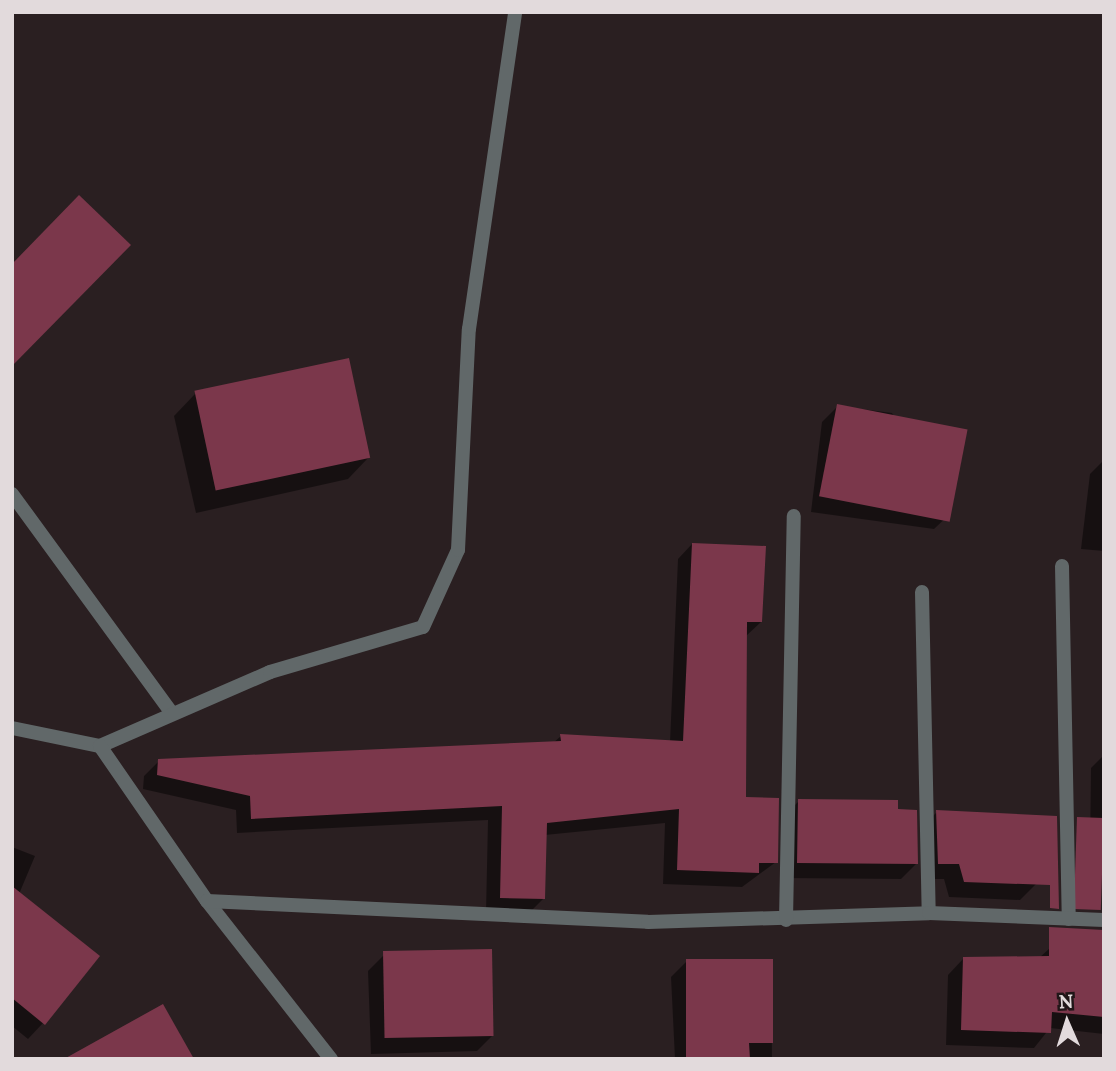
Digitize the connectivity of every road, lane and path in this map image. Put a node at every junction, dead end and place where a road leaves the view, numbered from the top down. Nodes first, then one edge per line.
1 (515, 12) edge
2 (12, 494) edge
3 (794, 516) dead end
4 (1062, 566) dead end
5 (922, 592) dead end
6 (171, 712) junction
7 (12, 727) edge
8 (100, 746) junction
9 (207, 901) junction
10 (929, 913) junction
11 (1069, 919) junction
12 (786, 920) junction
13 (1104, 920) edge
14 (331, 1059) edge

1 - 6 street
2 - 6 street
3 - 12 street
4 - 11 street
5 - 10 street
6 - 8 street
7 - 8 street
8 - 9 street
9 - 12 street
9 - 14 street
10 - 11 street
10 - 12 street
11 - 13 street

